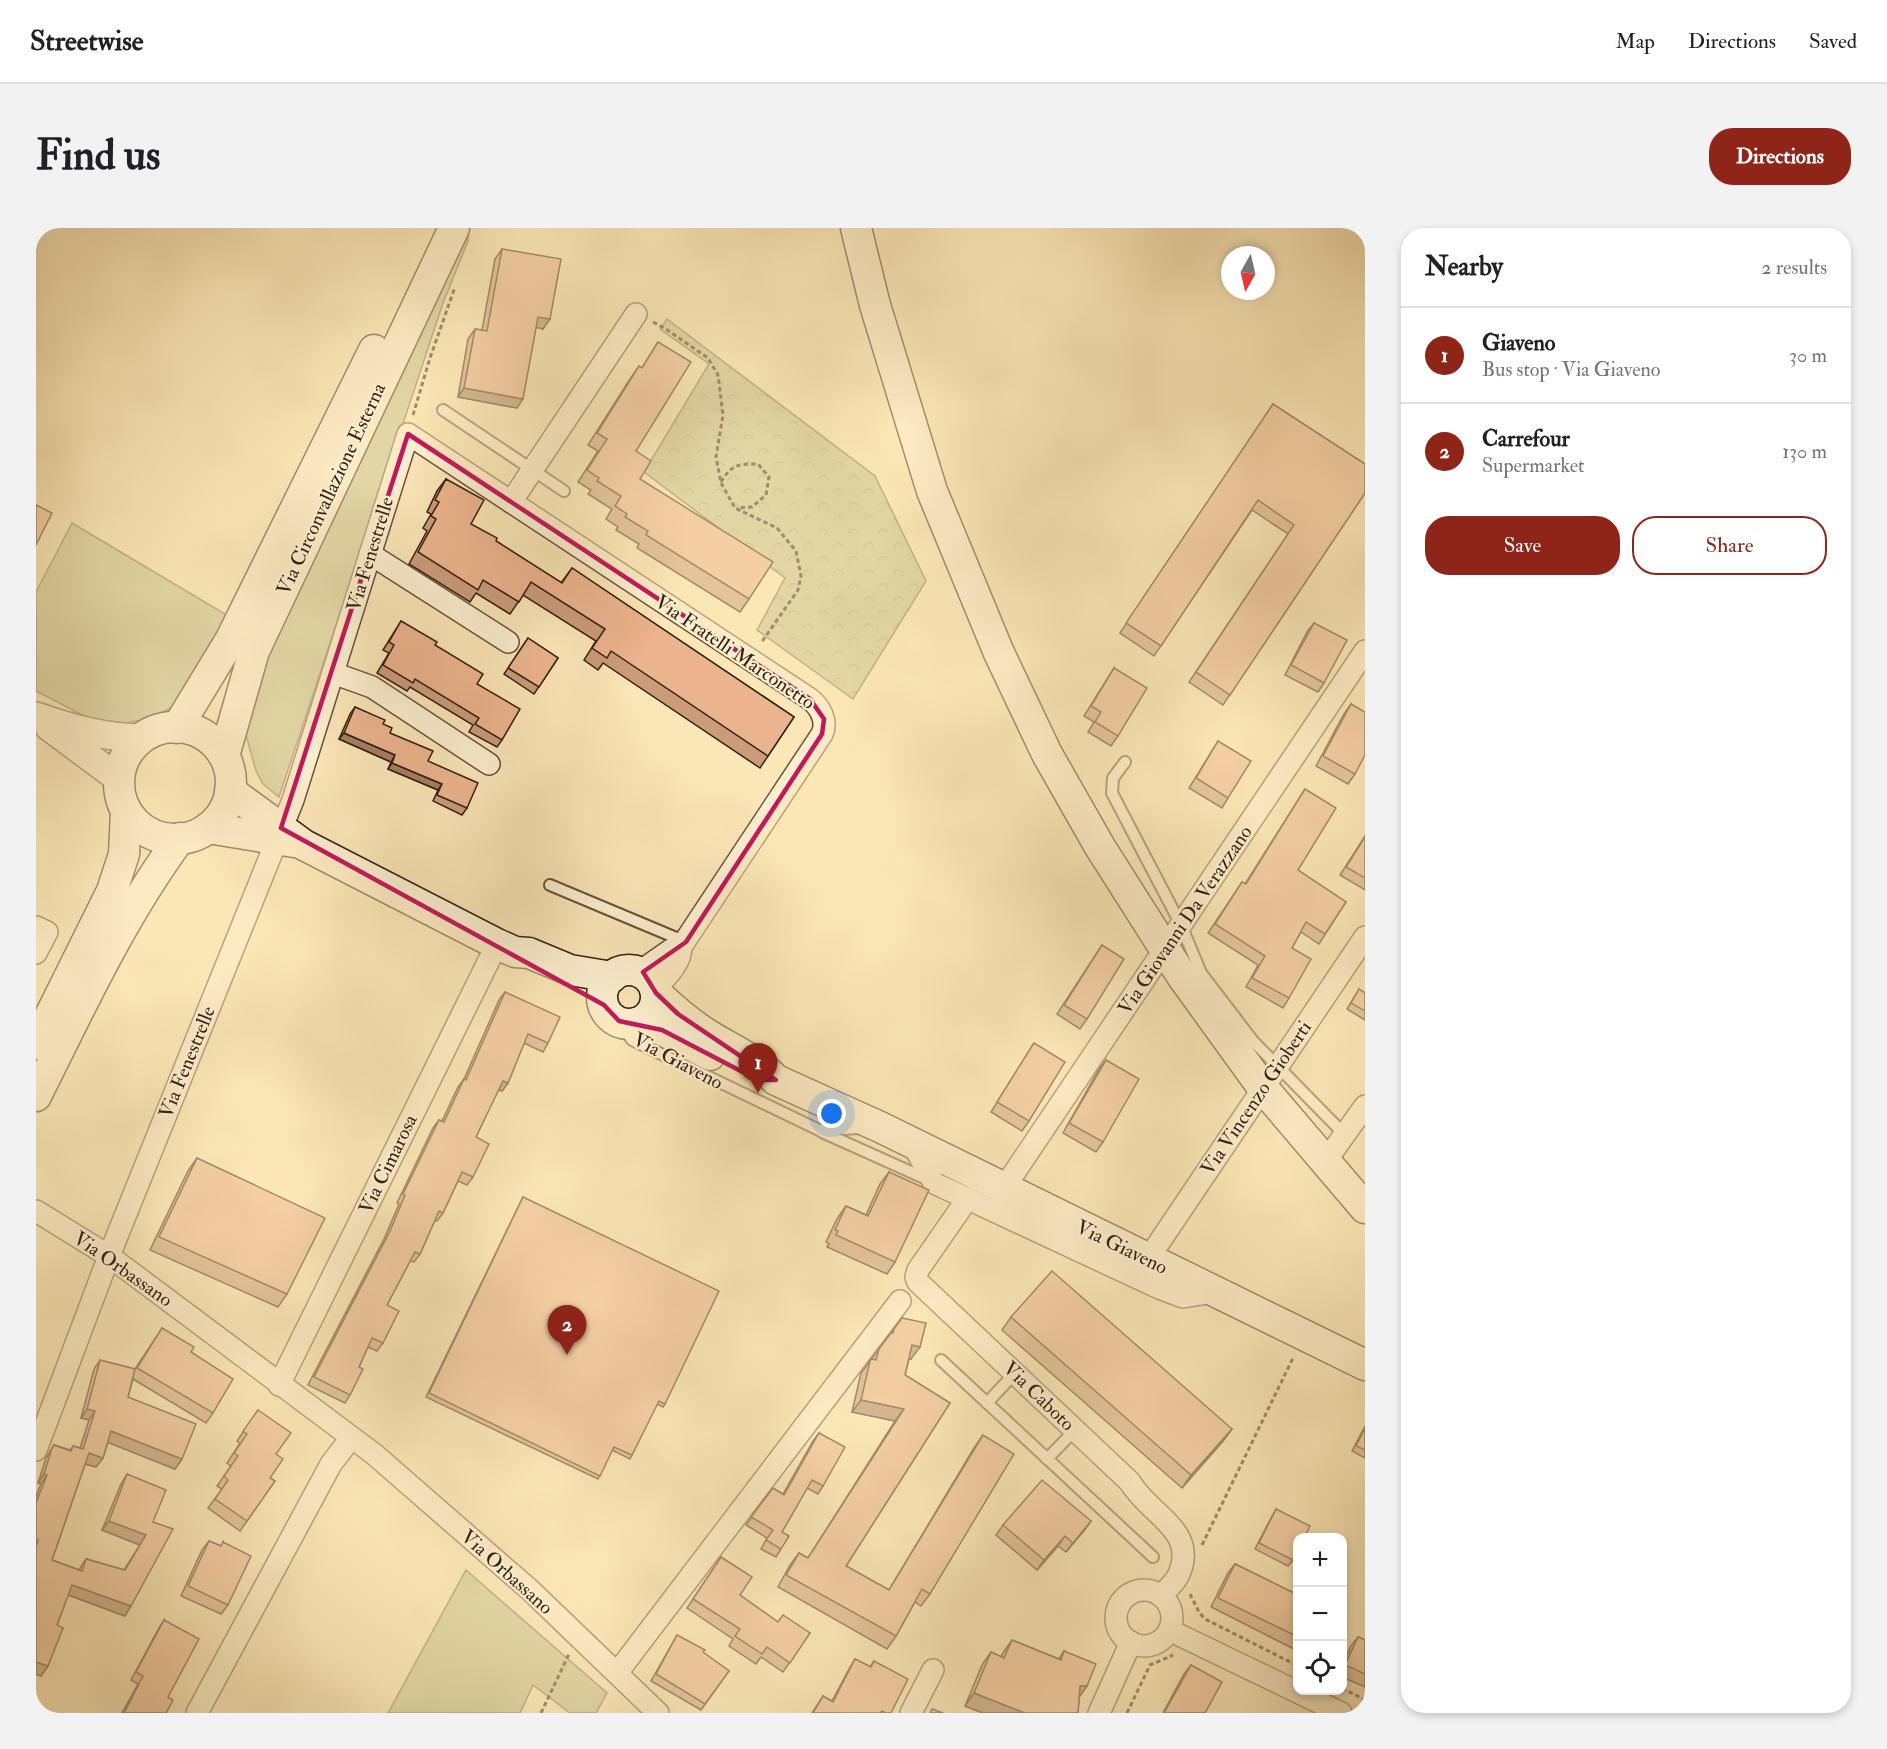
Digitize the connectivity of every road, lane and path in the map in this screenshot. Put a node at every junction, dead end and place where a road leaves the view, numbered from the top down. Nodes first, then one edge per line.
1 (432, 228) edge
2 (454, 228) edge
3 (856, 228) edge
4 (456, 285) dead end
5 (636, 314) joint
6 (443, 410) dead end
7 (408, 434) junction
8 (532, 470) junction
9 (721, 483) junction
10 (564, 492) dead end
11 (511, 502) junction
12 (735, 508) junction
13 (370, 554) junction
14 (508, 642) dead end
15 (1365, 651) edge
16 (749, 659) junction
17 (333, 673) junction
18 (36, 717) edge
19 (177, 728) junction
20 (142, 738) junction
21 (224, 756) junction
22 (1125, 762) dead end
23 (489, 764) dead end
24 (119, 779) junction
25 (230, 791) junction
26 (126, 811) junction
27 (208, 828) junction
28 (287, 837) junction
29 (180, 838) junction
30 (550, 885) dead end
31 (36, 927) edge
32 (1173, 937) junction
33 (1365, 937) edge
34 (683, 945) junction
35 (506, 948) junction
36 (36, 953) edge
37 (631, 997) junction
38 (36, 1044) edge
39 (1271, 1077) junction
40 (36, 1096) edge
41 (1365, 1106) edge
42 (880, 1127) junction
43 (819, 1130) junction
44 (1345, 1135) junction
45 (912, 1143) junction
46 (1325, 1162) junction
47 (934, 1182) junction
48 (1004, 1188) junction
49 (968, 1198) junction
50 (1365, 1208) edge
51 (36, 1211) edge
52 (109, 1256) junction
53 (1148, 1259) junction
54 (1214, 1292) junction
55 (900, 1301) dead end
56 (1304, 1335) junction
57 (941, 1360) dead end
58 (1365, 1365) edge
59 (1015, 1373) junction
60 (279, 1385) junction
61 (987, 1403) junction
62 (1074, 1430) junction
63 (351, 1438) junction
64 (36, 1450) edge
65 (1047, 1459) junction
66 (1202, 1553) dead end
67 (1153, 1557) dead end
68 (1168, 1588) junction
69 (1219, 1626) junction
70 (1169, 1630) junction
71 (578, 1636) junction
72 (1131, 1642) junction
73 (1208, 1648) junction
74 (1178, 1652) dead end
75 (1293, 1663) edge
76 (933, 1670) dead end
77 (617, 1673) junction
78 (1347, 1691) edge
79 (1365, 1700) edge
80 (196, 1713) edge
81 (541, 1713) edge
82 (658, 1713) edge
83 (911, 1713) edge
84 (1099, 1713) edge
85 (1127, 1713) edge
86 (1341, 1713) edge

1 - 19 main road, Via Circonvallazione Esterna
2 - 21 main road, Via Circonvallazione Esterna
3 - 32 main road
4 - 7 path
5 - 8 street
5 - 9 path
6 - 8 lane
7 - 11 street, Via Fratelli Marconetto
7 - 13 street, Via Fenestrelle
8 - 10 lane
8 - 11 street
9 - 12 path
9 - 12 path
11 - 16 street, Via Fratelli Marconetto
12 - 16 path
13 - 14 street
13 - 17 street, Via Fenestrelle
15 - 32 street, Via Giovanni Da Verazzano
16 - 34 street, Via Fratelli Marconetto
17 - 23 street
17 - 28 street, Via Fenestrelle
18 - 20 street
18 - 24 street
19 - 20 main road
19 - 21 main road
20 - 24 main road
21 - 25 main road, Via Circonvallazione Esterna
22 - 32 lane
24 - 26 main road
25 - 27 main road
25 - 28 main road
26 - 29 main road
26 - 38 main road
27 - 28 main road
27 - 29 main road
28 - 35 main road
28 - 52 street, Via Fenestrelle
29 - 40 main road
30 - 34 lane
31 - 36 street
32 - 39 main road
32 - 48 street, Via Giovanni Da Verazzano
33 - 39 street, Via Vincenzo Gioberti
34 - 37 street, Via Fratelli Marconetto
35 - 37 main road
35 - 60 street, Via Cimarosa
37 - 42 main road, Via Giaveno
37 - 43 lane, Via Giaveno
39 - 44 lane
39 - 46 main road
39 - 53 street, Via Vincenzo Gioberti
41 - 44 street
42 - 43 lane, Via Giaveno
42 - 45 main road, Via Giaveno
43 - 47 lane
44 - 46 street
45 - 47 street
45 - 48 main road, Via Giaveno
46 - 50 main road
47 - 49 street
48 - 53 main road, Via Giaveno
49 - 54 street
49 - 59 street, Via Caboto
51 - 52 street, Via Orbassano
52 - 60 street, Via Orbassano
52 - 64 street, Via Fenestrelle
53 - 54 main road, Via Giaveno
54 - 56 main road, Via Giaveno
55 - 77 street
56 - 58 main road, Via Giaveno
56 - 66 path
57 - 61 lane
59 - 61 lane
59 - 62 street, Via Caboto
60 - 63 street, Via Orbassano
61 - 65 lane
62 - 65 lane
62 - 68 street, Via Caboto
63 - 71 street, Via Orbassano
63 - 80 street
65 - 67 lane
68 - 69 path
68 - 70 street
68 - 72 street
69 - 73 path
69 - 75 path
70 - 72 street
70 - 73 street
71 - 77 street, Via Orbassano
71 - 81 path
72 - 84 street
73 - 86 street
74 - 85 path
76 - 83 street
77 - 82 street, Via Orbassano
78 - 79 path

